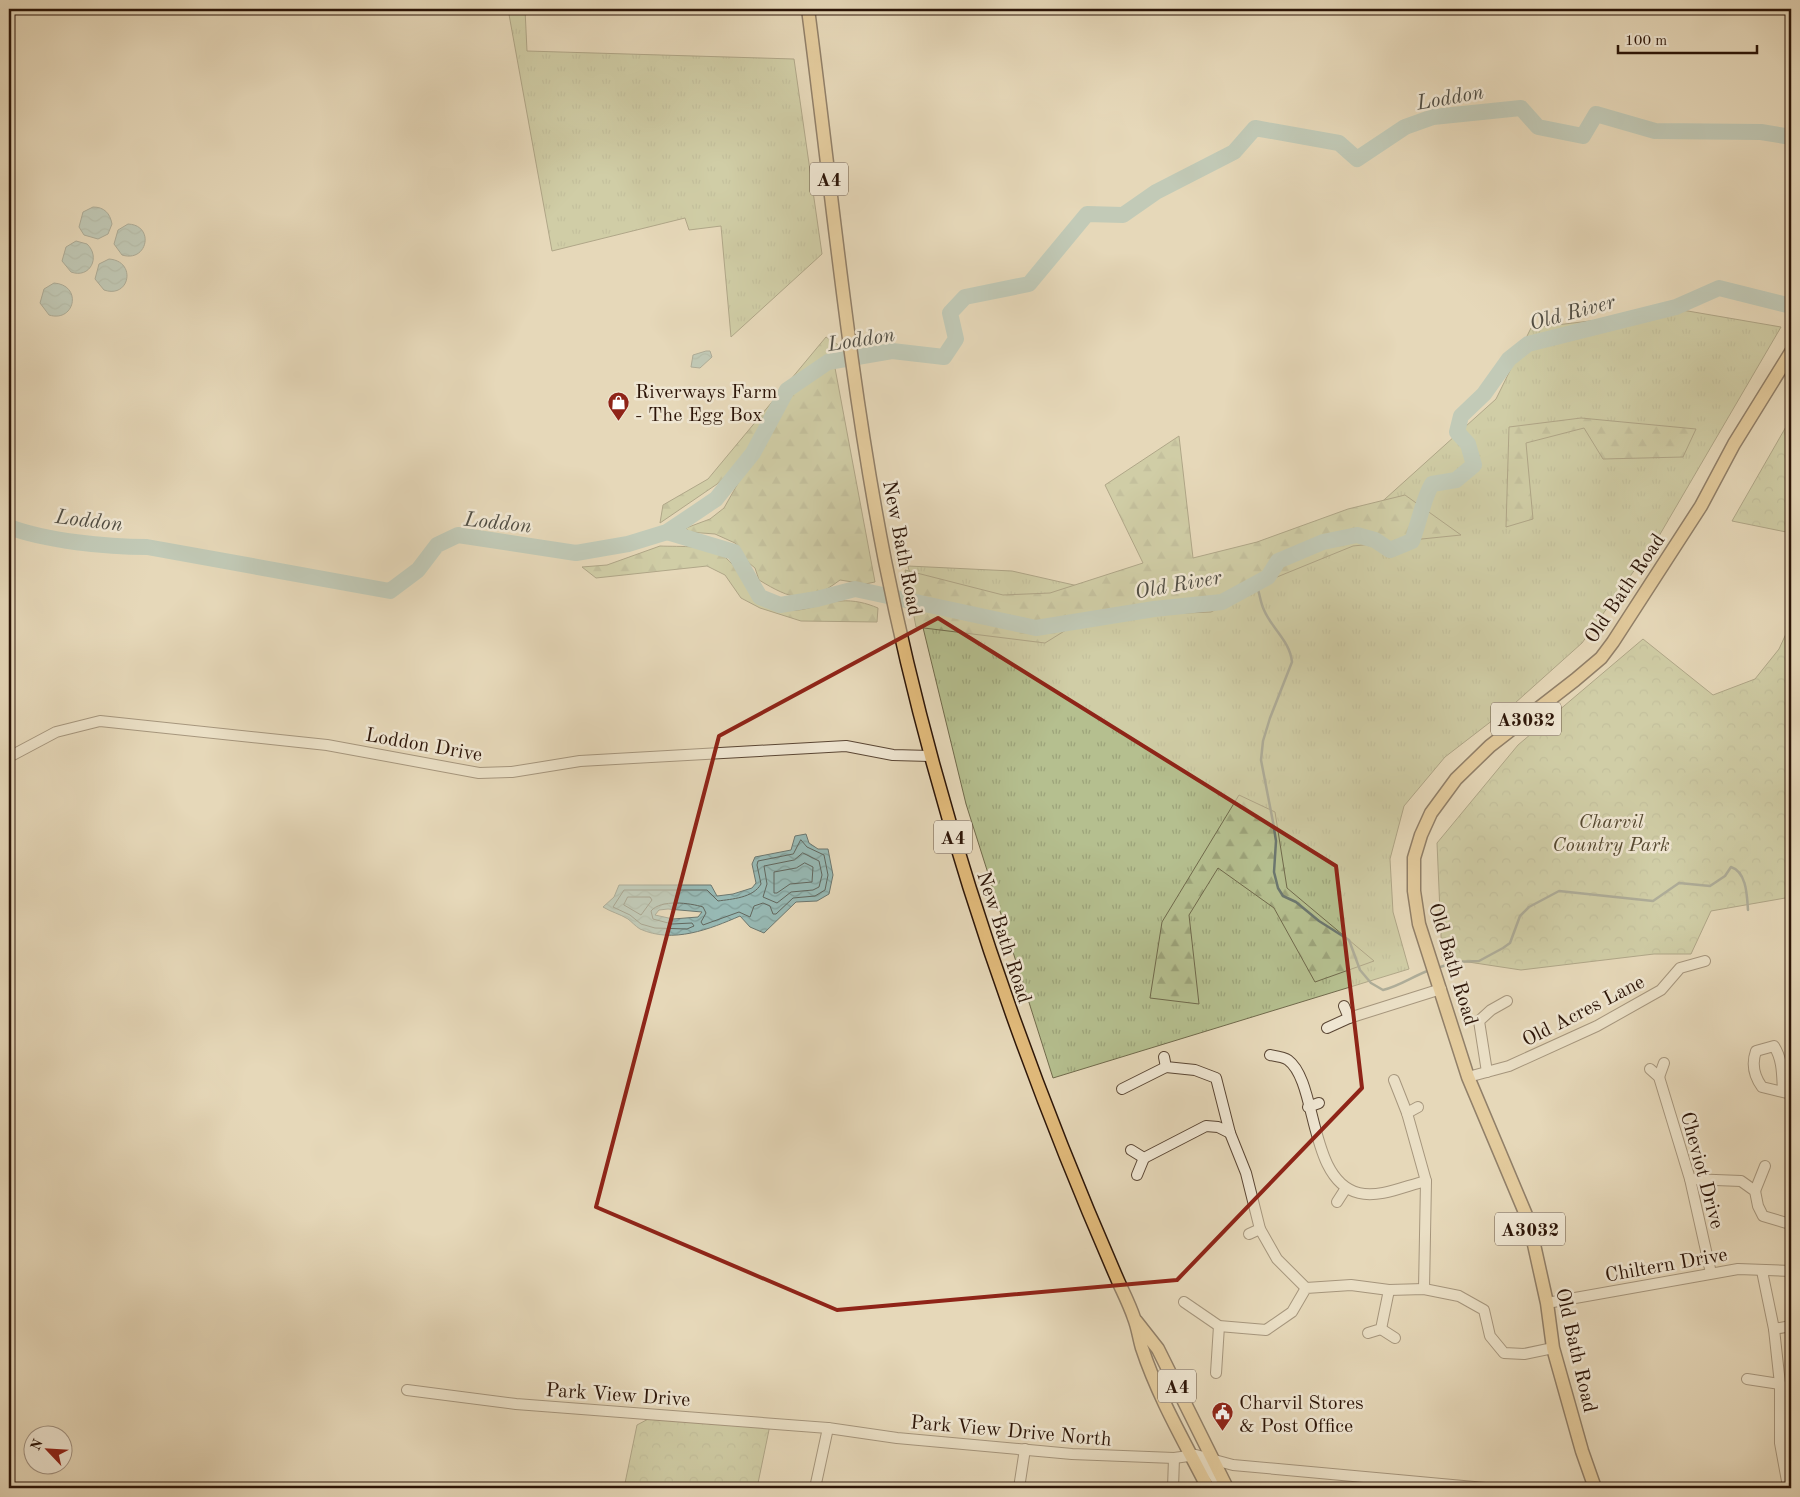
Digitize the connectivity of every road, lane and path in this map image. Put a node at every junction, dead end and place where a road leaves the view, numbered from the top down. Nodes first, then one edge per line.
1 (808, 9) edge
2 (1791, 352) edge
3 (930, 756) junction
4 (9, 757) edge
5 (1704, 961) dead end
6 (1440, 984) junction
7 (1507, 1001) dead end
8 (1344, 1006) dead end
9 (1349, 1018) junction
10 (1327, 1028) dead end
11 (1270, 1054) dead end
12 (1664, 1063) dead end
13 (1650, 1069) dead end
14 (1487, 1072) junction
15 (1468, 1077) junction
16 (1660, 1077) junction
17 (1394, 1080) dead end
18 (1122, 1089) dead end
19 (1787, 1093) edge
20 (1319, 1103) dead end
21 (1308, 1107) junction
22 (1418, 1107) dead end
23 (1407, 1113) junction
24 (1230, 1133) junction
25 (1131, 1150) dead end
26 (1144, 1158) junction
27 (1765, 1166) dead end
28 (1137, 1175) dead end
29 (1690, 1179) junction
30 (1426, 1181) junction
31 (1346, 1188) junction
32 (1755, 1191) junction
33 (1337, 1202) dead end
34 (1790, 1224) dead end
35 (1260, 1229) junction
36 (1248, 1234) dead end
37 (1762, 1270) junction
38 (1791, 1271) edge
39 (1711, 1273) junction
40 (1306, 1288) junction
41 (1424, 1289) junction
42 (1389, 1290) junction
43 (1184, 1302) dead end
44 (1547, 1303) junction
45 (1135, 1319) junction
46 (1219, 1326) junction
47 (1791, 1326) edge
48 (1381, 1329) junction
49 (1774, 1329) junction
50 (1368, 1333) dead end
51 (1395, 1338) dead end
52 (1553, 1348) junction
53 (1216, 1373) dead end
54 (1747, 1380) dead end
55 (1780, 1384) junction
56 (406, 1390) dead end
57 (1786, 1414) edge
58 (828, 1428) junction
59 (1025, 1449) junction
60 (1191, 1456) junction
61 (1174, 1458) junction
62 (1212, 1458) junction
63 (1233, 1465) junction
64 (1789, 1484) edge
65 (1225, 1485) edge
66 (815, 1488) edge
67 (1019, 1488) edge
68 (1173, 1488) edge
69 (1208, 1488) edge
70 (1485, 1488) edge
71 (1595, 1488) edge

1 - 3 main road, New Bath Road / A4
2 - 6 main road, Old Bath Road / A3032
3 - 4 street, Loddon Drive
3 - 45 main road, New Bath Road / A4
5 - 14 street, Old Acres Lane
6 - 9 street
6 - 15 main road, Old Bath Road / A3032
7 - 14 street
8 - 9 street
9 - 10 street
11 - 21 street
12 - 16 street
13 - 16 street
14 - 15 street, Old Acres Lane
15 - 44 main road, Old Bath Road / A3032
16 - 29 street, Cheviot Drive
17 - 23 street
18 - 24 street
19 - 19 street
20 - 21 street
21 - 31 street
22 - 23 street
23 - 30 street
24 - 26 street
24 - 35 street
25 - 26 street
26 - 28 street
27 - 32 street
29 - 32 street
29 - 39 street, Cheviot Drive
30 - 31 street
30 - 41 street
31 - 33 street
32 - 34 street
35 - 36 street
35 - 40 street
37 - 38 street, Chiltern Drive
37 - 39 street, Chiltern Drive
37 - 49 street
39 - 44 street, Chiltern Drive
40 - 42 street
40 - 46 street
41 - 42 street
41 - 52 street
42 - 48 street
43 - 46 street
44 - 52 main road, Old Bath Road / A3032
45 - 60 main road, New Bath Road / A4
45 - 62 main road, New Bath Road / A4
46 - 53 street
47 - 49 street
48 - 50 street
48 - 51 street
49 - 55 street
52 - 71 main road, Old Bath Road / A3032
54 - 55 street
55 - 57 street
56 - 58 street, Park View Drive
57 - 64 street
58 - 59 street, Park View Drive North
58 - 66 street
59 - 61 street, Park View Drive North
59 - 67 street
60 - 61 street, Park View Drive North
60 - 62 street, Park View Drive North
60 - 65 street
60 - 69 main road, New Bath Road / A4
61 - 68 street
62 - 63 street, Park View Drive North
62 - 65 main road, New Bath Road / A4
63 - 65 street
63 - 70 street, Park View Drive North

